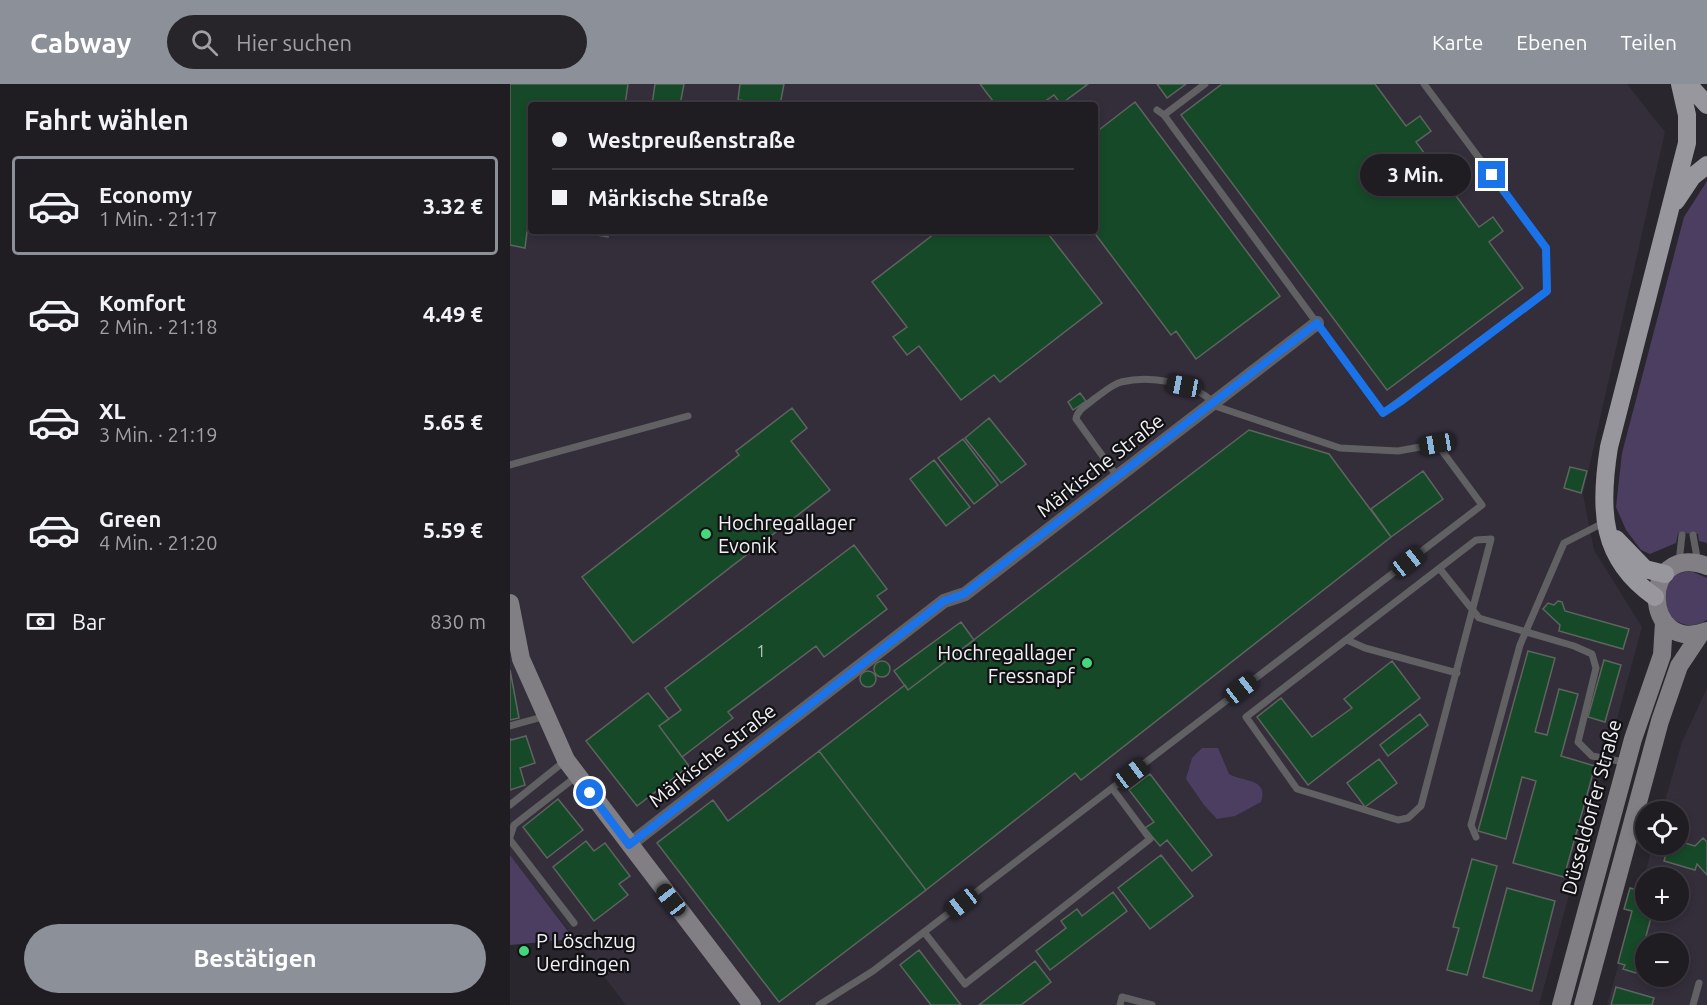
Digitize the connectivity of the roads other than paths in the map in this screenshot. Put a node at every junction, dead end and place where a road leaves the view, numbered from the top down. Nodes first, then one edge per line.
1 (1205, 84) edge
2 (1424, 84) edge
3 (1680, 84) edge
4 (1688, 84) edge
5 (1707, 105) edge
6 (1707, 165) edge
7 (1670, 210) junction
8 (1317, 323) junction
9 (1212, 403) junction
10 (688, 416) dead end
11 (510, 465) edge
12 (1117, 476) junction
13 (1607, 526) junction
14 (1682, 535) dead end
15 (1694, 535) dead end
16 (1703, 565) edge
17 (1440, 569) junction
18 (1672, 569) junction
19 (1655, 597) junction
20 (510, 603) edge
21 (1473, 613) junction
22 (1664, 622) junction
23 (512, 629) edge
24 (1526, 632) junction
25 (1704, 632) edge
26 (1347, 640) junction
27 (1457, 673) junction
28 (546, 716) junction
29 (510, 726) edge
30 (566, 760) junction
31 (1627, 762) junction
32 (578, 776) junction
33 (1112, 788) junction
34 (510, 805) edge
35 (1476, 837) dead end
36 (510, 839) edge
37 (629, 845) junction
38 (574, 923) dead end
39 (924, 932) junction
40 (1699, 983) dead end
41 (753, 1005) edge
42 (819, 1005) edge
43 (1120, 1005) edge
44 (1152, 1005) edge
45 (1561, 1005) edge
46 (1583, 1005) edge
47 (1693, 1005) edge

1 - 8 lane
2 - 8 lane
3 - 7 main road
4 - 5 main road
6 - 7 main road
7 - 13 main road
8 - 9 street, Märkische Straße
9 - 12 street, Märkische Straße
9 - 12 lane
9 - 33 lane
10 - 11 lane
12 - 37 street, Märkische Straße
13 - 18 main road
13 - 19 main road
13 - 24 lane
14 - 18 lane
15 - 16 lane
16 - 18 main road
17 - 21 lane
17 - 21 lane
17 - 26 lane
18 - 19 main road
19 - 22 main road
20 - 23 main road
21 - 24 lane
21 - 27 lane
22 - 25 main road
22 - 31 main road, Düsseldorfer Straße
23 - 28 main road
24 - 31 lane
24 - 35 lane
25 - 46 main road
26 - 27 lane
26 - 27 lane
28 - 29 lane
28 - 30 main road
30 - 32 main road
30 - 34 lane
31 - 45 main road, Düsseldorfer Straße
32 - 36 lane
32 - 37 main road
33 - 39 lane
33 - 39 lane
36 - 38 lane
37 - 41 main road
39 - 42 lane
40 - 47 lane
43 - 44 lane

